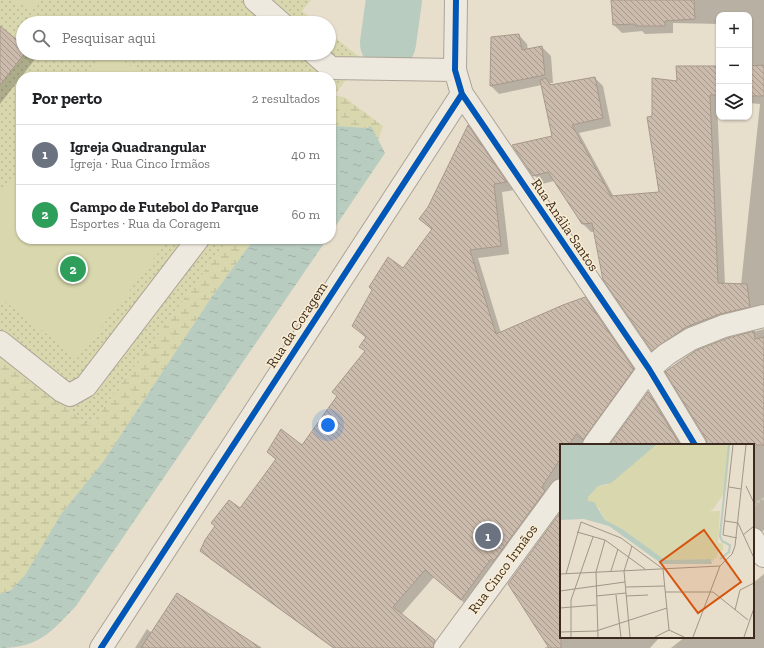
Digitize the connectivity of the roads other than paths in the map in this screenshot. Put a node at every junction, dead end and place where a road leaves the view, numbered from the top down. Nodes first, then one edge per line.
1 (255, 0) edge
2 (456, 0) edge
3 (273, 16) edge
4 (319, 60) edge
5 (455, 70) junction
6 (326, 72) edge
7 (336, 73) edge
8 (462, 94) junction
9 (194, 244) edge
10 (764, 316) edge
11 (0, 342) edge
12 (649, 369) junction
13 (595, 444) edge
14 (694, 444) edge
15 (560, 491) edge
16 (754, 541) edge
17 (764, 556) edge
18 (101, 648) edge
19 (445, 648) edge

1 - 3 street
2 - 5 street
4 - 6 street
5 - 7 street
5 - 8 street
8 - 12 street, Rua Anália Santos
8 - 18 street, Rua da Coragem
9 - 11 street
10 - 12 street
12 - 13 street
12 - 14 street, Rua Anália Santos
15 - 19 street, Rua Cinco Irmãos
16 - 17 street

